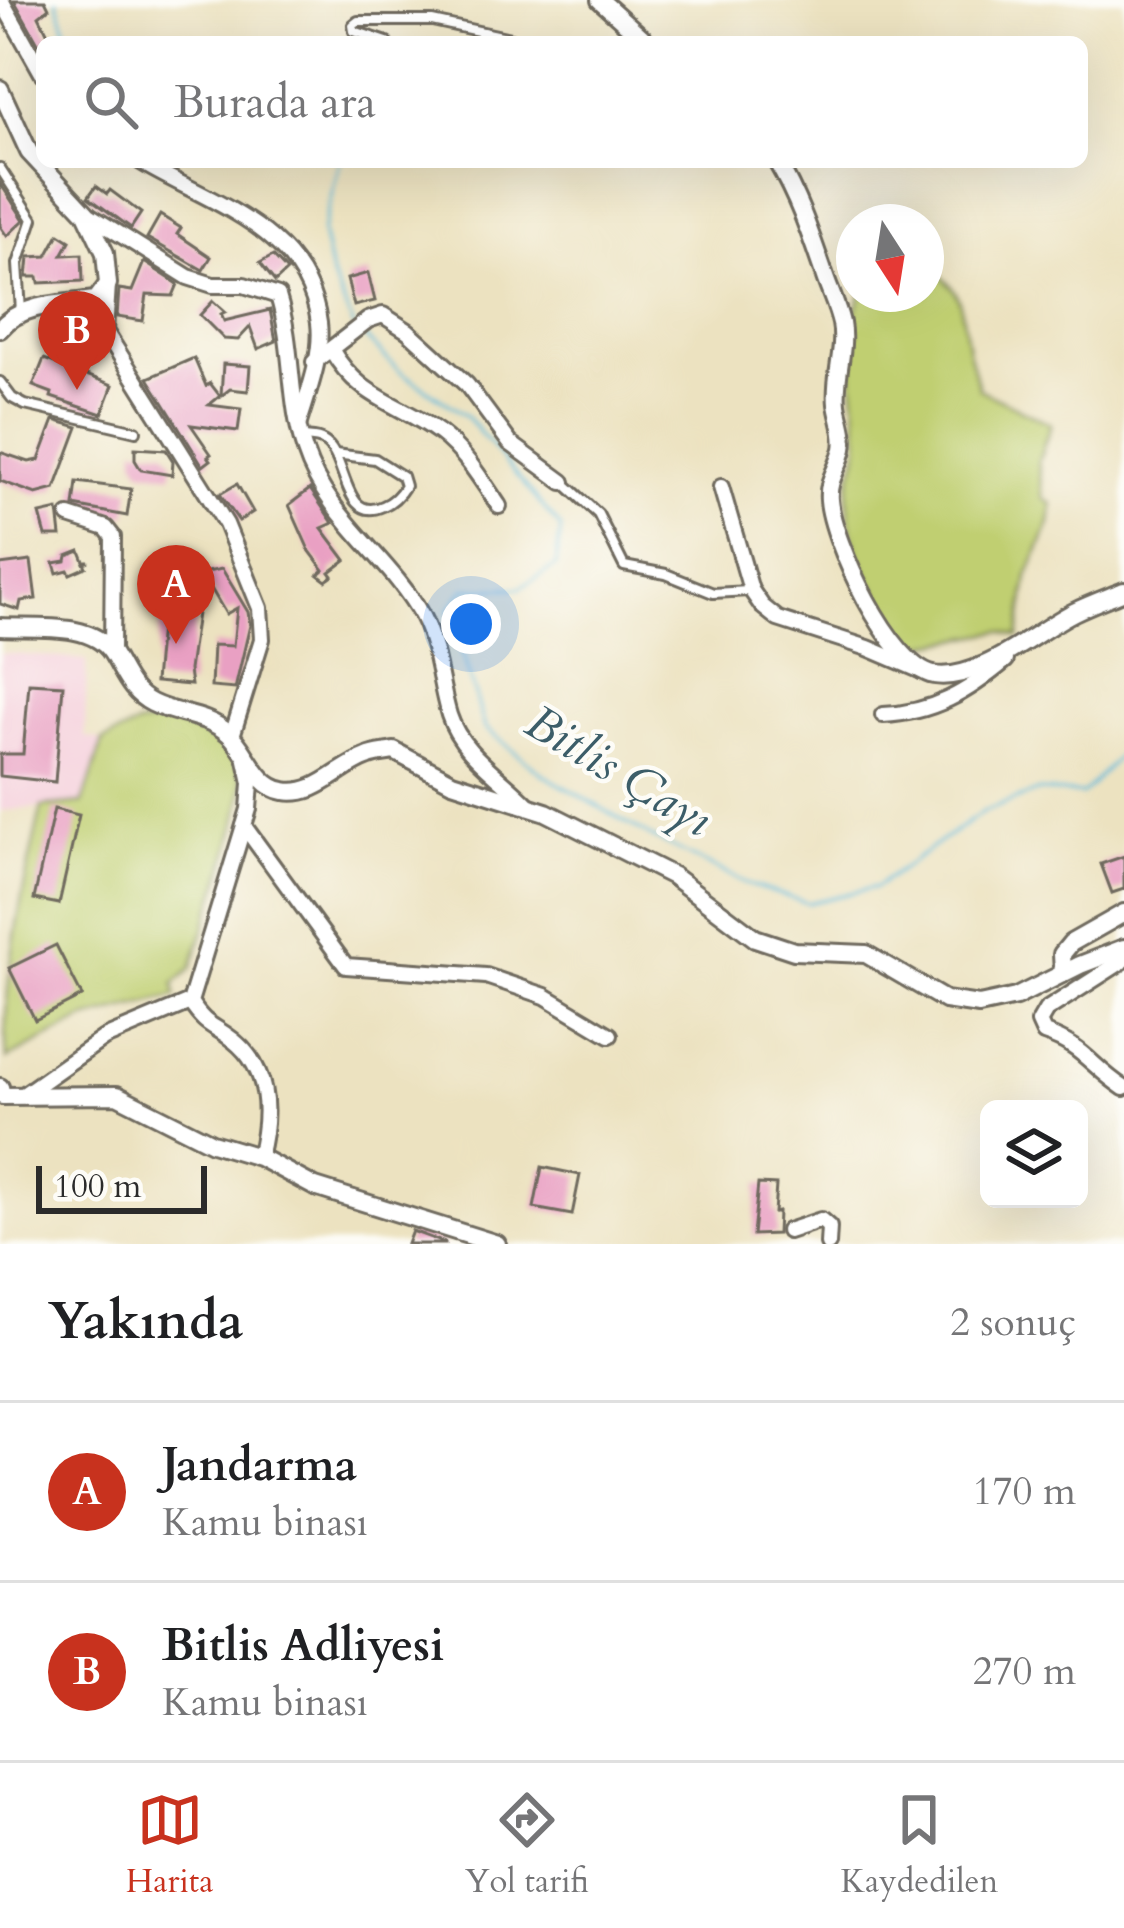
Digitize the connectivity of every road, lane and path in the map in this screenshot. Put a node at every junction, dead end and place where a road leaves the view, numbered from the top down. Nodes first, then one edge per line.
1 (1, 0) edge
2 (600, 0) edge
3 (367, 36) edge
4 (501, 36) edge
5 (640, 36) edge
6 (36, 62) edge
7 (0, 89) edge
8 (36, 159) edge
9 (44, 168) edge
10 (153, 168) edge
11 (780, 168) edge
12 (0, 169) edge
13 (86, 212) junction
14 (108, 284) junction
15 (21, 314) junction
16 (0, 329) edge
17 (331, 350) junction
18 (314, 362) junction
19 (0, 382) edge
20 (300, 430) junction
21 (136, 431) dead end
22 (335, 454) junction
23 (563, 482) joint
24 (722, 487) dead end
25 (499, 506) dead end
26 (69, 515) dead end
27 (751, 590) junction
28 (1124, 591) edge
29 (0, 627) edge
30 (1034, 637) junction
31 (112, 652) junction
32 (933, 675) junction
33 (883, 715) dead end
34 (232, 736) junction
35 (244, 753) junction
36 (529, 807) junction
37 (244, 826) junction
38 (1124, 913) edge
39 (1124, 948) edge
40 (1124, 960) edge
41 (1063, 973) junction
42 (190, 1002) junction
43 (610, 1035) dead end
44 (1124, 1088) edge
45 (23, 1095) junction
46 (1, 1096) edge
47 (260, 1157) junction
48 (788, 1232) dead end
49 (496, 1244) edge
50 (828, 1244) edge

1 - 6 street
2 - 5 street
3 - 4 lane
7 - 8 street
9 - 13 street
10 - 18 street
11 - 32 street
12 - 15 lane
13 - 14 street
13 - 20 street
14 - 15 street
14 - 34 street
15 - 16 street
17 - 18 street
17 - 23 street
17 - 25 street
18 - 20 street
19 - 21 lane
20 - 22 lane
20 - 36 street
22 - 22 lane
23 - 27 lane
24 - 27 street
26 - 31 street
27 - 32 street
28 - 30 street
29 - 31 street
30 - 32 street
30 - 33 street
31 - 34 street
34 - 35 street
35 - 36 street
35 - 37 street
36 - 41 street
37 - 42 street
37 - 43 street
38 - 41 street
39 - 41 street
40 - 44 street
42 - 45 street
42 - 47 street
45 - 46 street
45 - 47 street
47 - 49 street
48 - 50 street

